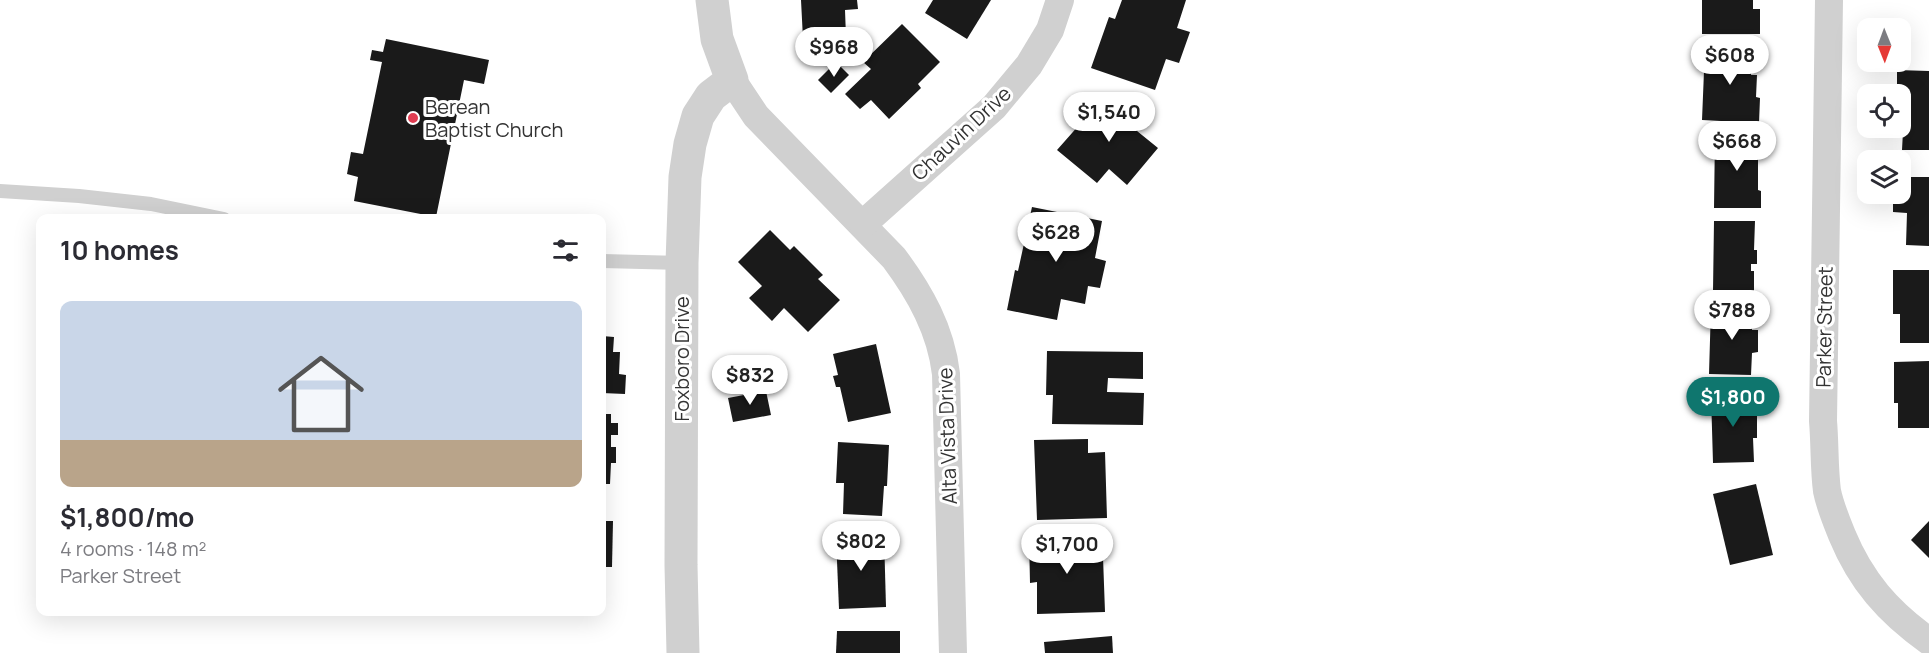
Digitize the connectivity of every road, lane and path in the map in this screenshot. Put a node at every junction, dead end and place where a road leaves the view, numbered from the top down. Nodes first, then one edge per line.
1 (712, 0) edge
2 (1060, 0) edge
3 (1828, 0) edge
4 (732, 80) junction
5 (0, 191) edge
6 (200, 214) edge
7 (862, 224) junction
8 (606, 261) edge
9 (682, 263) junction
10 (1920, 634) edge
11 (683, 653) edge
12 (953, 653) edge

1 - 4 street
2 - 7 street, Chauvin Drive
3 - 10 street, Parker Street
4 - 7 street, Alta Vista Drive
4 - 9 street, Foxboro Drive
5 - 6 lane
7 - 12 street, Alta Vista Drive
8 - 9 lane
9 - 11 street, Foxboro Drive

